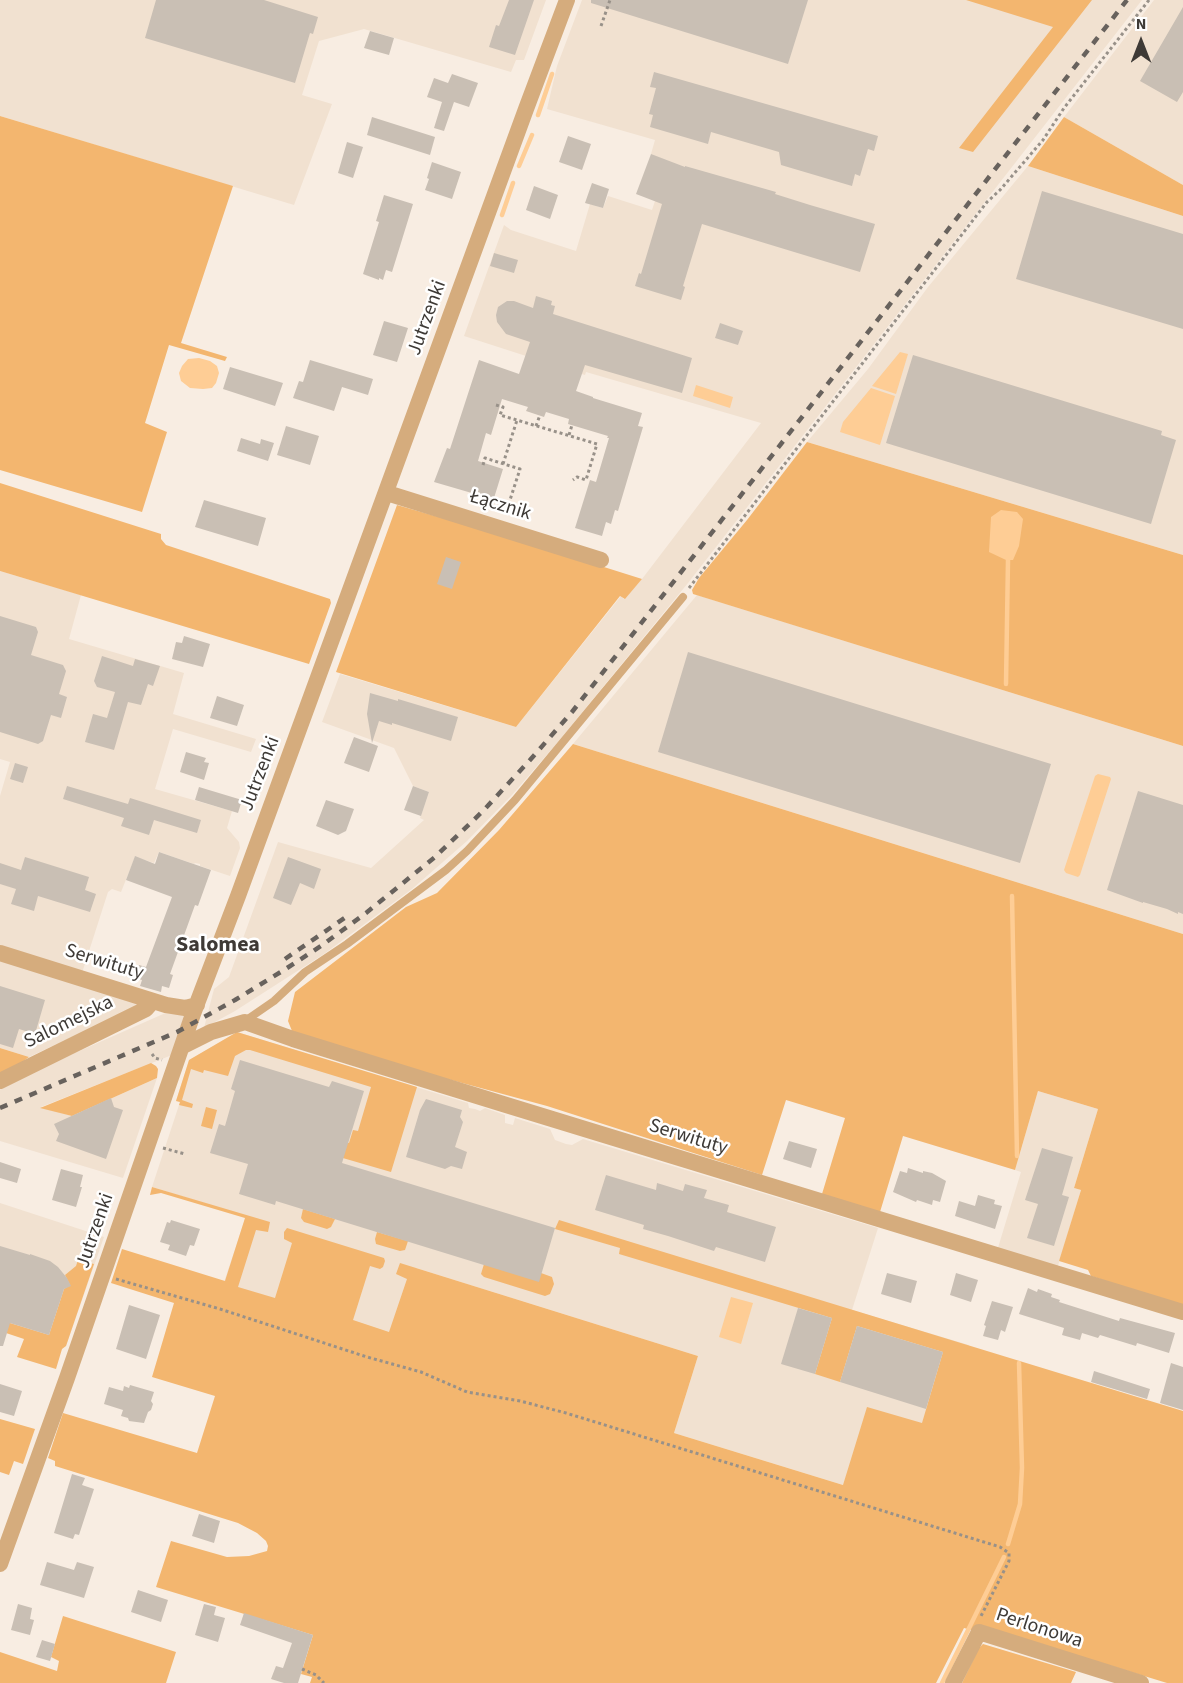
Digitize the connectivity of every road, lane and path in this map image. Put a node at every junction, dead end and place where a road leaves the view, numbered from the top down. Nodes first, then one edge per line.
1 (567, 0) edge
2 (610, 0) edge
3 (1149, 0) edge
4 (601, 26) dead end
5 (496, 405) dead end
6 (540, 415) dead end
7 (517, 420) junction
8 (572, 425) dead end
9 (536, 426) junction
10 (569, 435) junction
11 (503, 464) junction
12 (483, 465) dead end
13 (573, 480) dead end
14 (387, 493) junction
15 (510, 500) dead end
16 (601, 560) dead end
17 (683, 597) joint
18 (0, 953) edge
19 (153, 1001) junction
20 (197, 1005) junction
21 (245, 1022) junction
22 (183, 1046) junction
23 (0, 1081) edge
24 (165, 1148) dead end
25 (185, 1154) dead end
26 (103, 1275) junction
27 (1183, 1312) edge
28 (0, 1564) edge
29 (979, 1632) junction
30 (302, 1669) dead end
31 (324, 1683) edge
32 (953, 1683) edge
33 (1139, 1683) edge

1 - 14 street, Jutrzenki
2 - 4 path
3 - 17 path
5 - 7 path
6 - 9 path
7 - 9 path
7 - 11 path
8 - 10 path
9 - 10 path
10 - 13 path
11 - 12 path
11 - 15 path
14 - 16 street, Łącznik
14 - 20 street, Jutrzenki
17 - 21 lane
18 - 19 street, Serwituty
19 - 20 street, Serwituty
19 - 23 street, Salomejska
20 - 22 street, Jutrzenki
21 - 22 street
21 - 27 street, Serwituty
22 - 26 street, Jutrzenki
24 - 25 path
26 - 28 street, Jutrzenki
26 - 29 path
29 - 32 street, Perlonowa
29 - 33 street, Perlonowa
30 - 31 path

